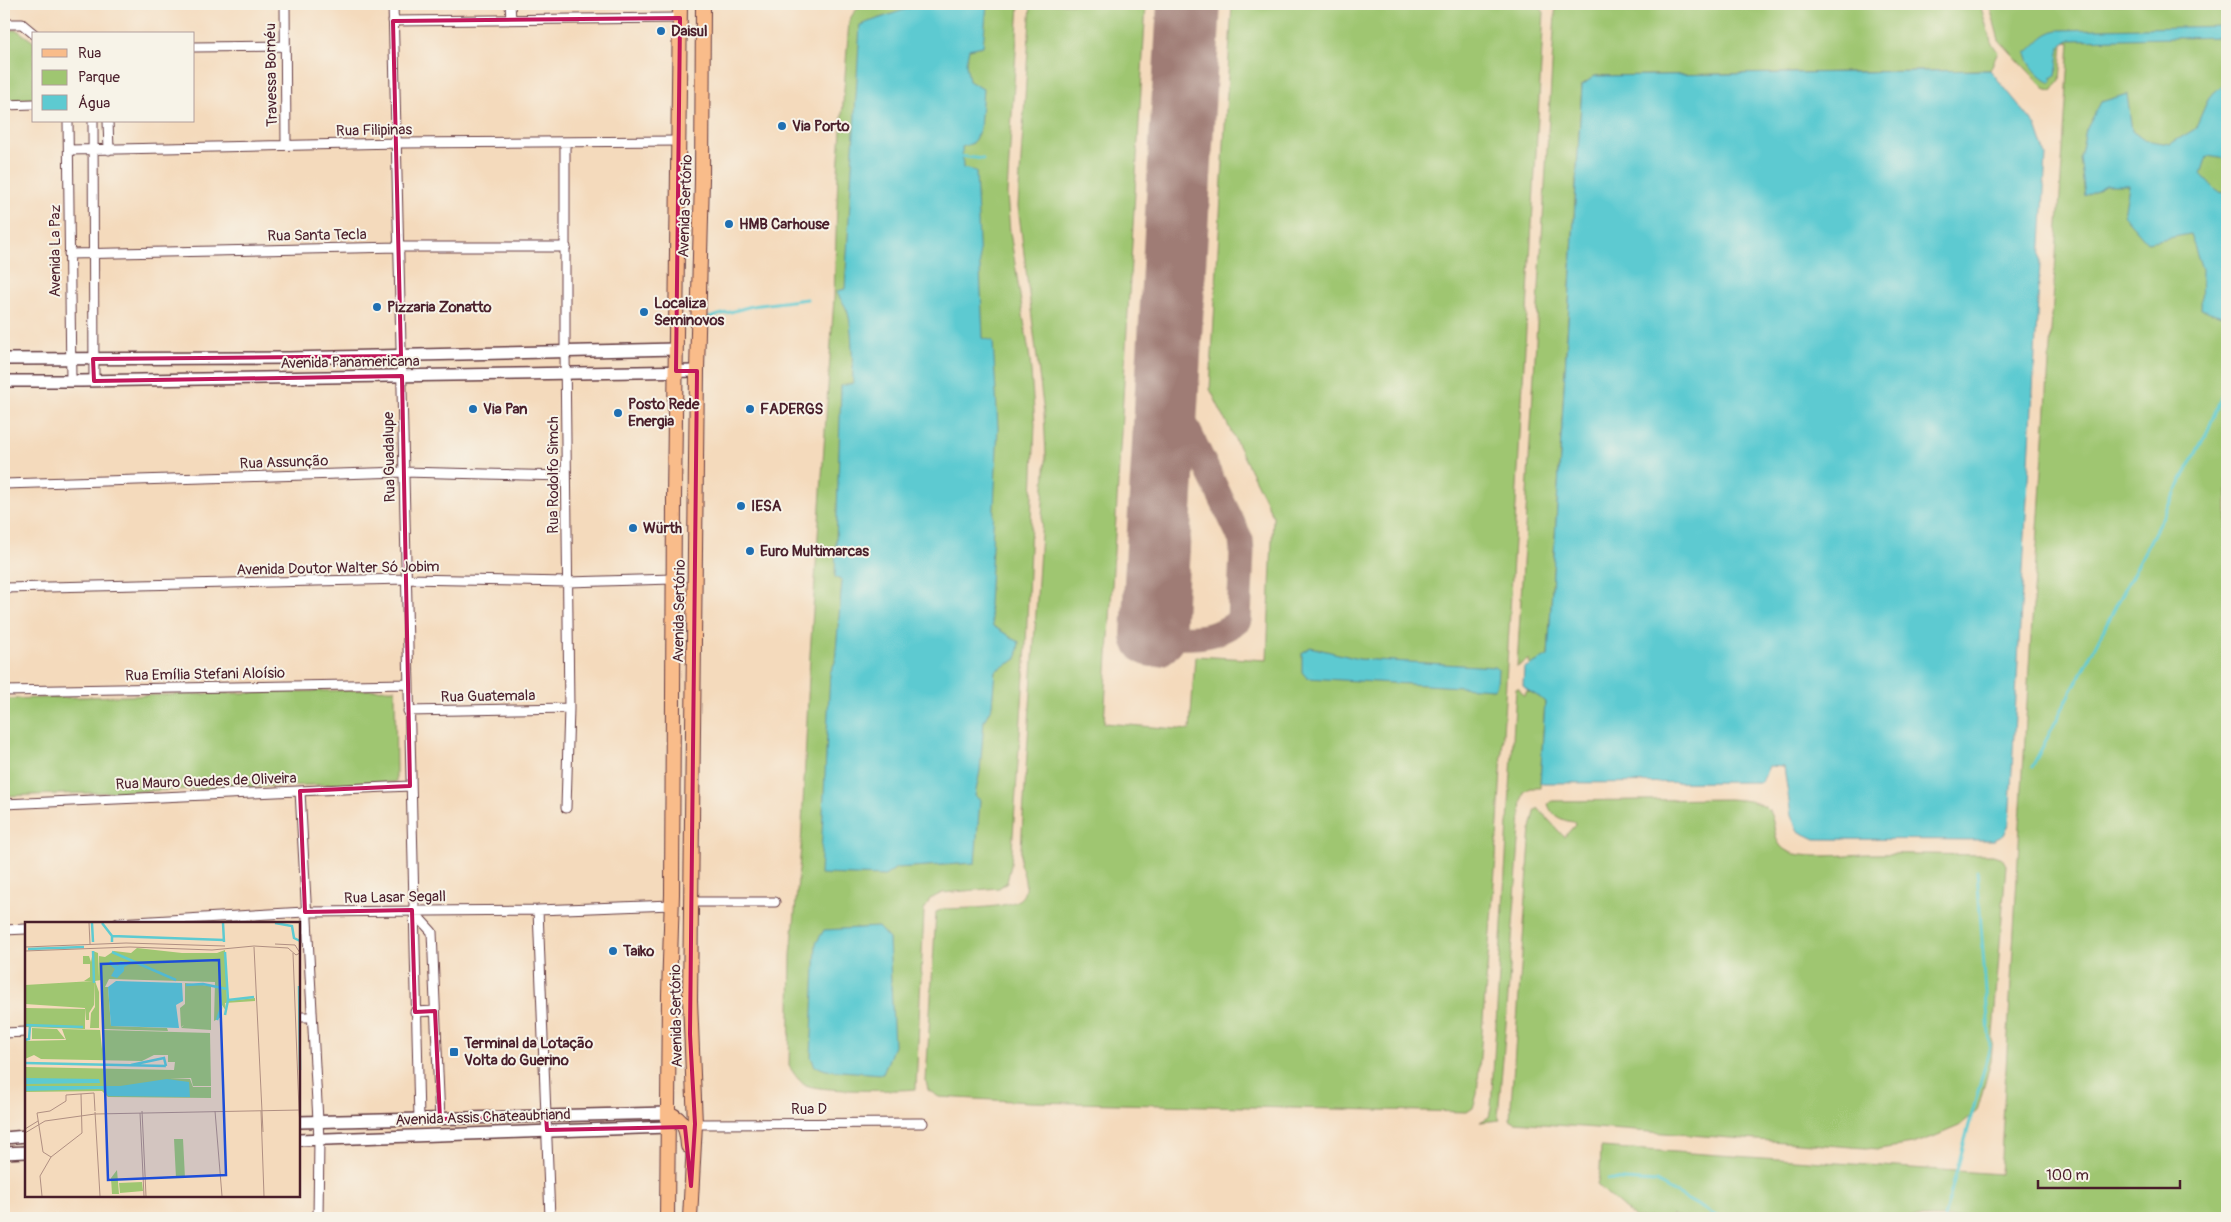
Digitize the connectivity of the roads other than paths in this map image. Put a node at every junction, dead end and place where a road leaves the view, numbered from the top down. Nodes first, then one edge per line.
1 (284, 4) edge
2 (393, 4) edge
3 (510, 4) edge
4 (703, 4) edge
5 (680, 11) edge
6 (511, 19) junction
7 (393, 21) junction
8 (4, 24) edge
9 (32, 32) edge
10 (284, 46) junction
11 (195, 47) edge
12 (32, 104) edge
13 (4, 105) edge
14 (68, 122) edge
15 (93, 122) edge
16 (108, 122) edge
17 (678, 141) junction
18 (565, 142) junction
19 (398, 143) junction
20 (286, 145) junction
21 (69, 150) junction
22 (94, 150) junction
23 (109, 150) junction
24 (399, 247) junction
25 (566, 247) junction
26 (93, 253) junction
27 (69, 254) junction
28 (676, 349) junction
29 (565, 353) junction
30 (401, 356) junction
31 (4, 359) edge
32 (93, 359) junction
33 (70, 360) junction
34 (697, 370) junction
35 (676, 371) junction
36 (565, 373) junction
37 (402, 376) junction
38 (4, 381) edge
39 (71, 381) junction
40 (94, 381) junction
41 (404, 472) junction
42 (566, 476) junction
43 (4, 484) edge
44 (406, 579) junction
45 (674, 579) junction
46 (568, 582) junction
47 (4, 588) edge
48 (408, 684) junction
49 (4, 691) edge
50 (569, 708) junction
51 (408, 711) junction
52 (410, 786) junction
53 (300, 791) junction
54 (4, 804) edge
55 (566, 808) dead end
56 (691, 902) junction
57 (775, 902) dead end
58 (672, 905) junction
59 (412, 910) junction
60 (538, 910) junction
61 (305, 912) junction
62 (135, 922) edge
63 (25, 929) edge
64 (4, 930) edge
65 (435, 1011) junction
66 (415, 1012) junction
67 (312, 1016) junction
68 (300, 1017) edge
69 (25, 1032) edge
70 (4, 1033) edge
71 (546, 1116) junction
72 (419, 1119) junction
73 (440, 1119) junction
74 (368, 1120) junction
75 (668, 1120) junction
76 (318, 1121) junction
77 (300, 1122) edge
78 (923, 1122) dead end
79 (695, 1124) junction
80 (546, 1130) junction
81 (368, 1136) junction
82 (15, 1137) edge
83 (319, 1138) junction
84 (300, 1140) edge
85 (21, 1152) edge
86 (4, 1153) edge
87 (691, 1186) junction
88 (318, 1218) edge
89 (550, 1218) edge
90 (667, 1218) edge
91 (690, 1218) edge

1 - 10 street, Travessa Bornéu
2 - 7 street, Rua Guadalupe
3 - 6 street
4 - 34 main road, Avenida Sertório
5 - 6 street
5 - 17 main road, Avenida Sertório
6 - 7 street
7 - 19 street, Rua Guadalupe
8 - 9 street
10 - 11 street
10 - 20 street, Travessa Bornéu
12 - 13 street
14 - 21 street, Avenida La Paz
15 - 22 street
16 - 23 street
17 - 18 street, Rua Filipinas
17 - 28 main road, Avenida Sertório
18 - 19 street, Rua Filipinas
18 - 25 street, Rua Rodolfo Simch
19 - 20 street, Rua Filipinas
19 - 24 street, Rua Guadalupe
20 - 23 street, Rua Filipinas
21 - 22 street, Rua Filipinas
21 - 27 street, Avenida La Paz
22 - 23 street, Rua Filipinas
22 - 26 street
24 - 25 street, Rua Santa Tecla
24 - 26 street, Rua Santa Tecla
24 - 30 street, Rua Guadalupe
25 - 29 street, Rua Rodolfo Simch
26 - 27 street, Rua Santa Tecla
26 - 32 street
27 - 33 street, Avenida La Paz
28 - 29 street, Avenida Panamericana
28 - 35 main road, Avenida Sertório
29 - 30 street, Avenida Panamericana
29 - 36 street, Rua Rodolfo Simch
30 - 32 street, Avenida Panamericana
30 - 37 street, Rua Guadalupe
31 - 33 street, Avenida Panamericana
32 - 33 street, Avenida Panamericana
32 - 40 street
33 - 39 street, Avenida La Paz
34 - 35 street, Avenida Panamericana
34 - 56 main road, Avenida Sertório
35 - 36 street, Avenida Panamericana
35 - 45 main road, Avenida Sertório
36 - 37 street, Avenida Panamericana
36 - 42 street, Rua Rodolfo Simch
37 - 40 street, Avenida Panamericana
37 - 41 street, Rua Guadalupe
38 - 39 street, Avenida Panamericana
39 - 40 street, Avenida Panamericana
41 - 42 street, Rua Assunção
41 - 43 street, Rua Assunção
41 - 44 street, Rua Guadalupe
42 - 46 street, Rua Rodolfo Simch
44 - 46 street, Avenida Doutor Walter Só Jobim
44 - 47 street, Avenida Doutor Walter Só Jobim
44 - 48 street, Rua Guadalupe
45 - 46 street, Avenida Doutor Walter Só Jobim
45 - 58 main road, Avenida Sertório
46 - 50 street, Rua Rodolfo Simch
48 - 49 street, Rua Emília Stefani Aloísio
48 - 51 street, Rua Guadalupe
50 - 51 street, Rua Guatemala
50 - 55 street, Rua Rodolfo Simch
51 - 52 street, Rua Guadalupe
52 - 53 street, Rua Mauro Guedes de Oliveira
52 - 59 street, Rua Guadalupe
53 - 54 street, Rua Mauro Guedes de Oliveira
53 - 61 street
56 - 57 street
56 - 79 main road, Avenida Sertório
58 - 60 street, Rua Lasar Segall
58 - 75 main road, Avenida Sertório
59 - 60 street, Rua Lasar Segall
59 - 61 street, Rua Lasar Segall
59 - 65 street
59 - 66 street, Rua Guadalupe
60 - 71 street
61 - 62 street, Rua Lasar Segall
61 - 67 street
63 - 64 street
65 - 66 street
65 - 73 street
66 - 72 street, Rua Guadalupe
67 - 68 street
67 - 76 street
69 - 70 street
71 - 73 street, Avenida Assis Chateaubriand
71 - 75 street, Avenida Assis Chateaubriand
71 - 80 street
72 - 73 street, Avenida Assis Chateaubriand
72 - 74 street, Avenida Assis Chateaubriand
74 - 76 street, Avenida Assis Chateaubriand
74 - 81 street
75 - 80 street, Avenida Assis Chateaubriand
75 - 87 main road
75 - 90 main road, Avenida Sertório
76 - 77 street, Avenida Assis Chateaubriand
76 - 83 street
78 - 79 street, Rua D
79 - 87 main road, Avenida Sertório
80 - 81 street, Avenida Assis Chateaubriand
80 - 89 street
81 - 83 street, Avenida Assis Chateaubriand
82 - 85 street
83 - 84 street, Avenida Assis Chateaubriand
83 - 88 street
85 - 86 street
87 - 91 main road, Avenida Sertório

